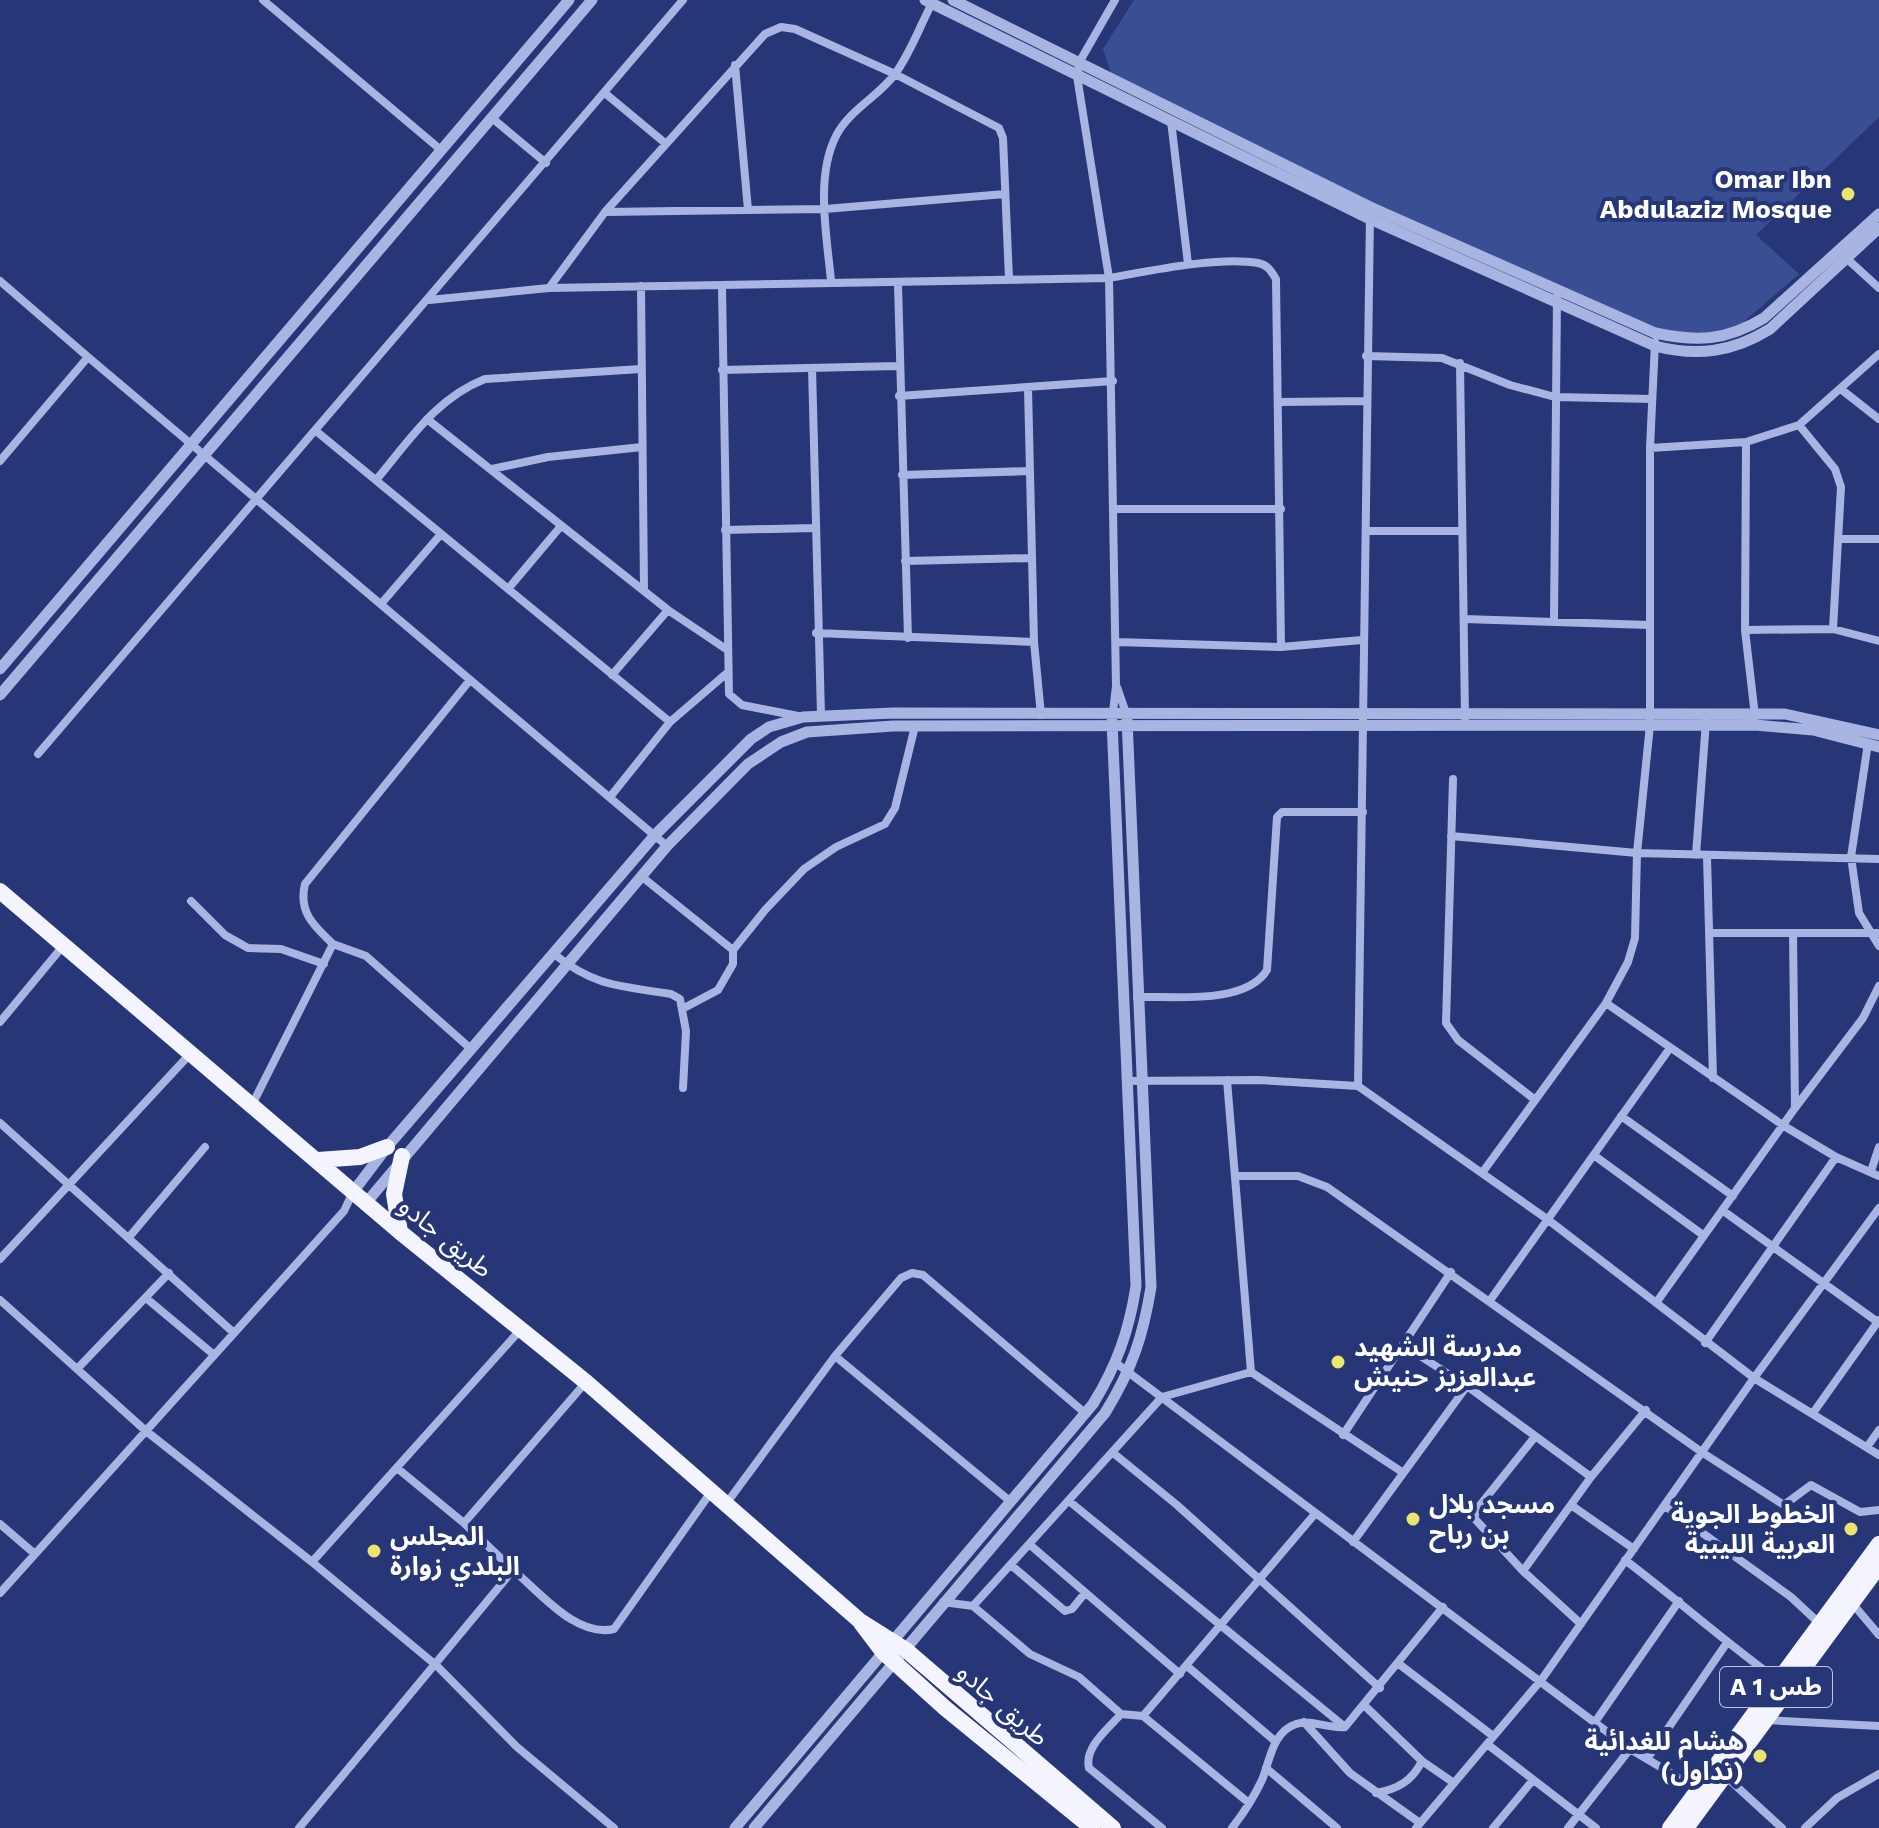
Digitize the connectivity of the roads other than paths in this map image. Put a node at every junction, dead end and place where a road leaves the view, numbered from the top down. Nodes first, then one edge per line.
1 (263, 0) edge
2 (569, 0) edge
3 (592, 0) edge
4 (683, 0) edge
5 (953, 0) edge
6 (1115, 0) edge
7 (928, 2) edge
8 (1080, 61) junction
9 (735, 65) junction
10 (895, 74) junction
11 (1077, 76) junction
12 (606, 94) junction
13 (492, 118) junction
14 (1171, 121) junction
15 (665, 143) junction
16 (441, 150) junction
17 (546, 163) junction
18 (1005, 194) junction
19 (825, 209) junction
20 (748, 210) junction
21 (605, 212) junction
22 (1370, 213) junction
23 (1879, 214) edge
24 (1879, 228) edge
25 (1842, 255) junction
26 (1188, 264) junction
27 (1109, 278) junction
28 (1009, 279) junction
29 (0, 281) edge
30 (831, 281) junction
31 (898, 284) junction
32 (641, 286) junction
33 (722, 287) junction
34 (549, 288) junction
35 (1879, 288) edge
36 (1557, 296) junction
37 (429, 300) junction
38 (1655, 333) junction
39 (1655, 346) junction
40 (1879, 354) edge
41 (1366, 356) junction
42 (88, 357) junction
43 (1460, 363) junction
44 (898, 366) junction
45 (812, 368) junction
46 (641, 369) junction
47 (722, 370) junction
48 (1113, 381) junction
49 (1028, 388) junction
50 (1842, 390) junction
51 (899, 396) junction
52 (1555, 397) junction
53 (1652, 399) junction
54 (1366, 401) junction
55 (1280, 402) junction
56 (427, 419) junction
57 (1879, 419) edge
58 (1799, 425) junction
59 (316, 431) junction
60 (1746, 442) junction
61 (191, 444) junction
62 (642, 447) junction
63 (1650, 448) junction
64 (205, 456) junction
65 (0, 461) edge
66 (492, 469) junction
67 (1030, 471) junction
68 (902, 475) junction
69 (376, 480) junction
70 (256, 499) junction
71 (1116, 509) junction
72 (1281, 509) junction
73 (561, 526) junction
74 (814, 528) junction
75 (725, 530) junction
76 (1366, 531) junction
77 (1460, 531) junction
78 (441, 534) junction
79 (1840, 539) junction
80 (1879, 539) edge
81 (1032, 558) junction
82 (905, 561) junction
83 (508, 589) junction
84 (644, 590) junction
85 (381, 604) junction
86 (668, 610) junction
87 (1464, 619) junction
88 (1554, 620) junction
89 (1649, 625) junction
90 (1833, 629) junction
91 (1745, 630) junction
92 (816, 633) junction
93 (908, 638) junction
94 (1362, 640) junction
95 (1879, 641) edge
96 (1034, 642) junction
97 (1116, 642) junction
98 (1281, 647) junction
99 (726, 649) junction
100 (0, 669) edge
101 (727, 673) junction
102 (612, 675) junction
103 (470, 680) junction
104 (1116, 686) junction
105 (0, 695) edge
106 (1113, 712) junction
107 (1126, 713) junction
108 (821, 715) junction
109 (1041, 715) junction
110 (803, 717) junction
111 (1365, 718) junction
112 (1465, 719) junction
113 (1755, 719) junction
114 (1650, 720) junction
115 (1706, 720) junction
116 (670, 722) junction
117 (915, 726) junction
118 (1112, 727) junction
119 (1127, 727) junction
120 (1879, 735) edge
121 (1873, 745) edge
122 (38, 754) dead end
123 (1453, 779) dead end
124 (610, 797) junction
125 (1363, 812) junction
126 (655, 835) junction
127 (1451, 836) junction
128 (667, 846) junction
129 (1637, 853) junction
130 (1696, 855) junction
131 (1707, 856) junction
132 (1851, 857) junction
133 (1879, 859) edge
134 (641, 876) junction
135 (0, 891) edge
136 (191, 901) dead end
137 (1875, 932) edge
138 (1712, 933) junction
139 (1793, 933) junction
140 (333, 944) junction
141 (64, 945) junction
142 (1879, 946) edge
143 (733, 950) junction
144 (554, 954) junction
145 (324, 964) junction
146 (565, 964) junction
147 (1879, 986) edge
148 (1137, 997) junction
149 (1606, 1003) junction
150 (684, 1008) junction
151 (0, 1022) edge
152 (1670, 1048) junction
153 (471, 1049) junction
154 (190, 1053) junction
155 (1713, 1078) junction
156 (1227, 1080) junction
157 (1126, 1081) junction
158 (1141, 1081) junction
159 (1358, 1086) junction
160 (683, 1088) dead end
161 (1534, 1099) junction
162 (252, 1106) junction
163 (1795, 1108) junction
164 (1621, 1116) junction
165 (0, 1123) edge
166 (1784, 1126) junction
167 (205, 1147) dead end
168 (387, 1147) junction
169 (1879, 1147) edge
170 (402, 1156) junction
171 (1595, 1156) junction
172 (1836, 1157) junction
173 (318, 1160) junction
174 (1482, 1173) junction
175 (1875, 1174) edge
176 (1235, 1176) junction
177 (70, 1182) junction
178 (1733, 1196) junction
179 (360, 1197) junction
180 (1879, 1208) edge
181 (1722, 1210) junction
182 (344, 1211) junction
183 (1547, 1219) junction
184 (400, 1232) junction
185 (1703, 1235) junction
186 (130, 1236) junction
187 (1773, 1244) junction
188 (0, 1259) edge
189 (1451, 1272) junction
190 (169, 1273) junction
191 (1823, 1282) junction
192 (146, 1298) junction
193 (1491, 1299) junction
194 (0, 1300) edge
195 (1656, 1303) junction
196 (1878, 1321) edge
197 (522, 1328) junction
198 (234, 1333) junction
199 (1705, 1343) junction
200 (1403, 1345) junction
201 (213, 1354) junction
202 (835, 1356) junction
203 (1116, 1363) junction
204 (77, 1369) junction
205 (1128, 1372) junction
206 (1251, 1372) junction
207 (1754, 1378) junction
208 (586, 1382) junction
209 (1467, 1386) junction
210 (1162, 1397) junction
211 (1646, 1410) junction
212 (1085, 1413) junction
213 (1813, 1413) junction
214 (1879, 1430) edge
215 (146, 1431) junction
216 (1343, 1435) junction
217 (1534, 1438) junction
218 (1867, 1447) junction
219 (1112, 1452) junction
220 (1703, 1453) junction
221 (1879, 1455) edge
222 (397, 1468) junction
223 (1402, 1472) junction
224 (1591, 1477) junction
225 (711, 1492) junction
226 (1069, 1501) junction
227 (1011, 1502) junction
228 (726, 1504) junction
229 (1571, 1505) junction
230 (1665, 1506) junction
231 (1879, 1510) edge
232 (1314, 1515) junction
233 (464, 1523) junction
234 (0, 1524) edge
235 (1353, 1542) junction
236 (1029, 1544) junction
237 (1879, 1544) edge
238 (1634, 1549) junction
239 (35, 1554) junction
240 (1625, 1560) junction
241 (312, 1562) junction
242 (1011, 1565) junction
243 (1879, 1566) edge
244 (513, 1570) junction
245 (1523, 1571) junction
246 (1258, 1580) junction
247 (0, 1593) edge
248 (1085, 1593) junction
249 (1679, 1601) junction
250 (943, 1602) junction
251 (1852, 1603) junction
252 (973, 1606) junction
253 (1443, 1607) junction
254 (1220, 1623) junction
255 (1581, 1624) junction
256 (1820, 1624) junction
257 (1879, 1635) edge
258 (1726, 1644) junction
259 (894, 1651) junction
260 (1399, 1664) junction
261 (437, 1666) junction
262 (1183, 1670) junction
263 (1542, 1679) junction
264 (1780, 1682) junction
265 (1380, 1688) junction
266 (1365, 1706) junction
267 (1121, 1714) junction
268 (1143, 1716) junction
269 (1766, 1720) junction
270 (1304, 1722) junction
271 (1595, 1722) junction
272 (1879, 1726) edge
273 (1345, 1727) junction
274 (1490, 1740) junction
275 (1276, 1742) junction
276 (1630, 1749) junction
277 (1647, 1759) junction
278 (1422, 1761) junction
279 (1266, 1768) junction
280 (1879, 1774) edge
281 (1724, 1775) junction
282 (1533, 1780) junction
283 (1454, 1783) junction
284 (1375, 1793) junction
285 (1703, 1793) junction
286 (1249, 1803) junction
287 (1578, 1815) junction
288 (1238, 1826) edge
289 (1418, 1826) edge
290 (1779, 1827) edge
291 (299, 1828) edge
292 (614, 1828) edge
293 (735, 1828) edge
294 (754, 1828) edge
295 (1092, 1828) edge
296 (1113, 1828) edge
297 (1162, 1828) edge
298 (1337, 1828) edge
299 (1493, 1828) edge
300 (1568, 1828) edge
301 (1596, 1828) edge
302 (1670, 1828) edge
303 (1686, 1828) edge
304 (1805, 1828) edge

1 - 16 street
2 - 16 street
3 - 13 street
4 - 12 street
5 - 8 street
6 - 8 street
7 - 10 street
7 - 11 street
8 - 11 street
8 - 22 street
9 - 10 street
9 - 15 street
9 - 20 street
10 - 18 street
10 - 19 street
11 - 14 street
11 - 27 street
12 - 15 street
12 - 17 street
13 - 17 street
13 - 64 street
14 - 22 street
14 - 26 street
15 - 21 street
16 - 61 street
17 - 37 street
18 - 19 street
18 - 28 street
19 - 20 street
19 - 30 street
20 - 21 street
21 - 34 street
22 - 36 street
22 - 41 street
23 - 25 street
24 - 25 street
25 - 35 street
25 - 38 street
25 - 39 street
26 - 27 street
26 - 55 street
27 - 28 street
27 - 48 street
28 - 31 street
29 - 42 street
30 - 31 street
30 - 33 street
31 - 44 street
32 - 33 street
32 - 34 street
32 - 46 street
33 - 47 street
34 - 37 street
36 - 38 street
36 - 39 street
36 - 52 street
37 - 59 street
38 - 39 street
39 - 53 street
40 - 50 street
41 - 43 street
41 - 54 street
42 - 61 street
42 - 65 street
43 - 52 street
43 - 77 street
44 - 45 street
44 - 51 street
45 - 47 street
45 - 74 street
46 - 56 street
46 - 62 street
47 - 75 street
48 - 49 street
48 - 71 street
49 - 51 street
49 - 67 street
50 - 57 street
50 - 58 street
51 - 68 street
52 - 53 street
52 - 88 street
53 - 63 street
54 - 55 street
54 - 76 street
55 - 72 street
56 - 66 street
56 - 69 street
58 - 60 street
58 - 79 street
59 - 69 street
59 - 70 street
60 - 63 street
60 - 91 street
61 - 64 street
61 - 100 street
62 - 66 street
62 - 84 street
63 - 89 street
64 - 70 street
64 - 105 street
66 - 73 street
67 - 68 street
67 - 81 street
68 - 82 street
69 - 78 street
70 - 85 street
70 - 122 street
71 - 72 street
71 - 97 street
72 - 98 street
73 - 83 street
73 - 84 street
74 - 75 street
74 - 92 street
75 - 99 street
76 - 77 street
76 - 94 street
77 - 87 street
78 - 83 street
78 - 85 street
79 - 80 street
79 - 90 street
81 - 82 street
81 - 96 street
82 - 93 street
83 - 102 street
84 - 86 street
85 - 103 street
86 - 99 street
86 - 102 street
87 - 88 street
87 - 112 street
88 - 89 street
89 - 114 street
90 - 91 street
90 - 95 street
91 - 113 street
92 - 93 street
92 - 108 street
93 - 96 street
94 - 98 street
94 - 111 street
96 - 109 street
97 - 98 street
97 - 104 street
99 - 101 street
101 - 110 street
101 - 116 street
102 - 116 street
103 - 124 street
103 - 140 street
104 - 106 street
104 - 107 street
106 - 107 street
106 - 109 street
106 - 118 street
107 - 111 street
107 - 119 street
108 - 109 street
108 - 110 street
110 - 126 street
111 - 112 street
111 - 119 street
111 - 125 street
112 - 114 street
113 - 115 street
113 - 120 street
113 - 121 street
114 - 115 street
114 - 129 street
115 - 130 street
116 - 124 street
117 - 118 street
117 - 128 street
117 - 143 street
118 - 119 street
118 - 157 street
119 - 148 street
121 - 132 street
123 - 127 street
124 - 126 street
125 - 148 street
125 - 159 street
126 - 128 street
126 - 144 street
127 - 129 street
127 - 161 street
128 - 134 street
129 - 130 street
129 - 149 street
130 - 131 street
131 - 132 street
131 - 138 street
132 - 133 street
132 - 137 street
134 - 143 street
134 - 146 street
135 - 141 highway, طريق جادو
136 - 145 street
137 - 139 street
137 - 142 street
138 - 139 street
138 - 155 street
139 - 163 street
140 - 145 street
140 - 153 street
141 - 151 street
141 - 154 highway, طريق جادو
143 - 150 street
144 - 146 street
144 - 153 street
145 - 162 street
146 - 150 street
146 - 170 street
147 - 163 street
148 - 158 street
149 - 152 street
149 - 161 street
150 - 160 street
152 - 155 street
152 - 164 street
153 - 168 street
154 - 162 highway, طريق جادو
154 - 177 street
155 - 166 street
156 - 158 street
156 - 159 street
156 - 176 street
157 - 158 street
157 - 203 street
158 - 205 street
159 - 174 street
161 - 174 street
162 - 173 highway, طريق جادو
163 - 166 street
164 - 171 street
164 - 178 street
165 - 177 street
166 - 172 street
166 - 178 street
167 - 186 street
168 - 173 highway
168 - 179 street
169 - 175 street
170 - 179 street
170 - 184 highway
171 - 183 street
171 - 185 street
172 - 175 street
172 - 187 street
173 - 179 highway, طريق جادو
174 - 183 street
176 - 189 street
176 - 206 street
177 - 186 street
177 - 188 street
178 - 181 street
179 - 182 street
179 - 182 street
179 - 184 highway, طريق جادو
180 - 191 street
181 - 185 street
181 - 187 street
182 - 198 street
183 - 193 street
183 - 195 street
184 - 197 highway, طريق جادو
185 - 195 street
186 - 190 street
187 - 191 street
187 - 199 street
189 - 193 street
189 - 200 street
190 - 192 street
190 - 198 street
191 - 196 street
191 - 207 street
192 - 201 street
192 - 204 street
193 - 211 street
194 - 204 street
195 - 199 street
196 - 213 street
197 - 208 highway, طريق جادو
197 - 222 street
198 - 201 street
199 - 207 street
200 - 209 street
200 - 216 street
201 - 215 street
202 - 212 street
202 - 227 street
202 - 228 street
203 - 205 street
203 - 212 street
204 - 215 street
205 - 210 street
205 - 250 street
206 - 210 street
206 - 216 street
207 - 213 street
207 - 220 street
208 - 225 highway, طريق جادو
208 - 233 street
209 - 217 street
209 - 223 street
210 - 219 street
210 - 232 street
211 - 220 street
211 - 224 street
212 - 227 street
213 - 218 street
214 - 218 street
215 - 239 street
215 - 241 street
216 - 223 street
217 - 224 street
217 - 245 street
218 - 221 street
219 - 226 street
219 - 246 street
220 - 230 street
220 - 231 street
222 - 233 street
222 - 241 street
223 - 235 street
224 - 229 street
225 - 228 highway, طريق جادو
225 - 244 street
226 - 236 street
226 - 254 street
227 - 259 street
228 - 259 highway, طريق جادو
229 - 238 street
229 - 245 street
230 - 238 street
230 - 256 street
232 - 235 street
232 - 246 street
233 - 244 street
234 - 239 street
235 - 253 street
236 - 242 street
236 - 248 street
237 - 256 highway, A 1 طس
238 - 240 street
239 - 247 street
240 - 249 street
240 - 255 street
241 - 261 street
242 - 248 street
242 - 252 street
243 - 251 highway, A 1 طس
244 - 261 street
245 - 255 street
246 - 254 street
246 - 265 street
248 - 262 street
249 - 258 street
249 - 271 street
250 - 252 street
250 - 259 street
251 - 257 street
251 - 269 highway, A 1 طس
252 - 267 street
253 - 260 street
253 - 263 street
254 - 262 street
254 - 273 street
255 - 263 street
256 - 264 highway, A 1 طس
258 - 264 street
258 - 277 street
259 - 293 street
259 - 294 street
259 - 295 highway, طريق جادو
259 - 296 highway, طريق جادو
260 - 265 street
260 - 274 street
261 - 291 street
261 - 292 street
262 - 268 street
262 - 275 street
263 - 271 street
263 - 274 street
264 - 285 highway, A 1 طس
265 - 266 street
266 - 273 street
266 - 278 street
267 - 268 street
267 - 297 street
268 - 286 street
269 - 272 street
269 - 281 highway, A 1 طس
270 - 273 street
270 - 275 street
270 - 284 street
271 - 276 street
274 - 282 street
274 - 283 street
275 - 279 street
276 - 277 street
276 - 287 street
277 - 285 street
278 - 283 street
278 - 284 street
279 - 286 street
279 - 298 street
280 - 304 street
281 - 285 highway, A 1 طس
281 - 290 street
282 - 287 street
282 - 299 street
283 - 289 street
284 - 289 street
285 - 302 highway, A 1 طس
285 - 303 highway, A 1 طس
286 - 288 street
287 - 300 street
287 - 301 street

